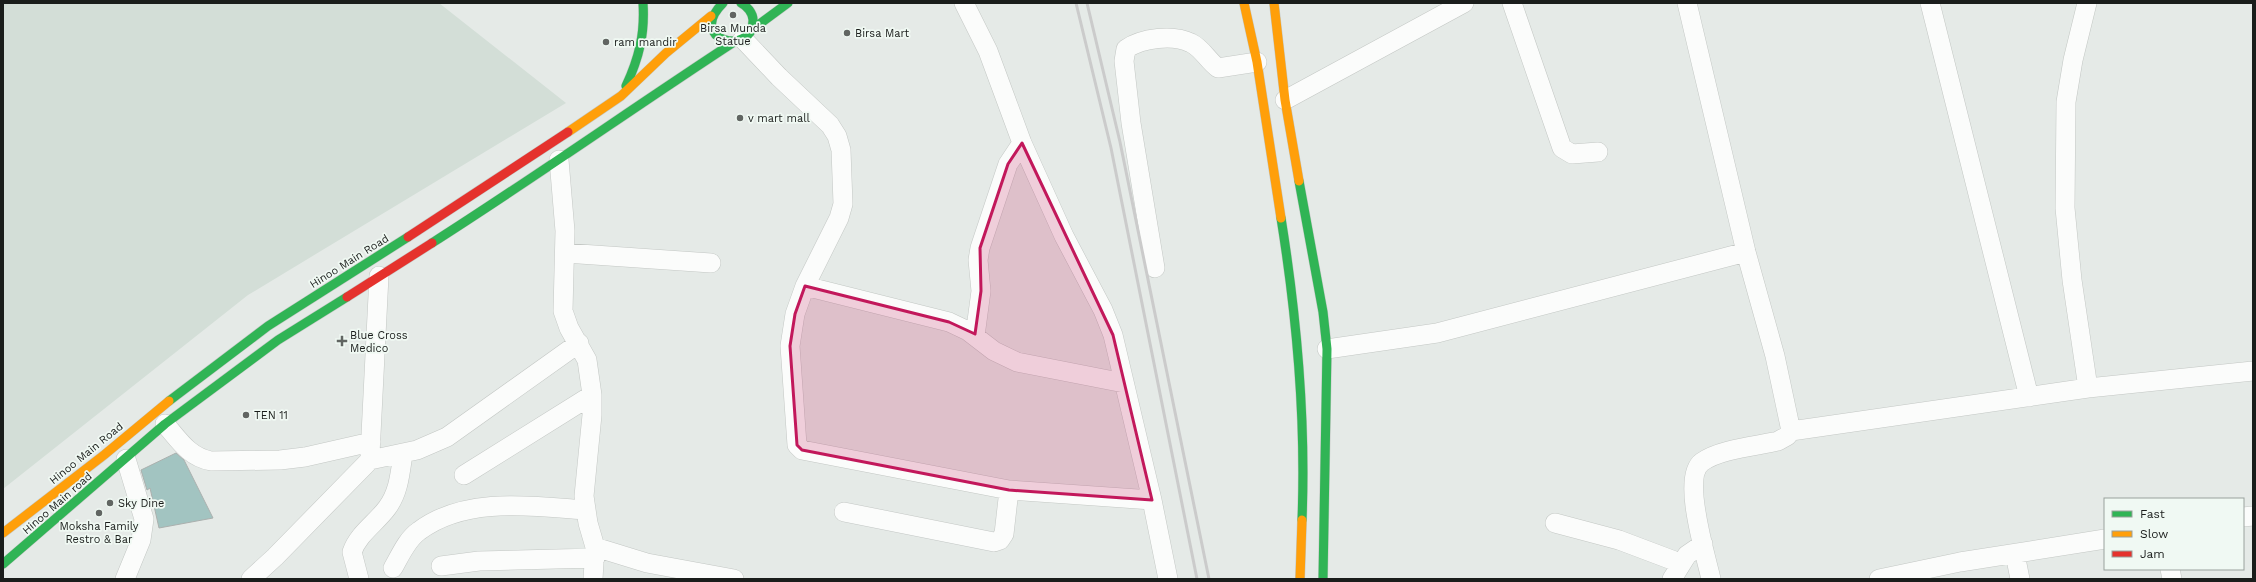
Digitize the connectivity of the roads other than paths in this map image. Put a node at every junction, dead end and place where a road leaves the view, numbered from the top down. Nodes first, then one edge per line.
1 (643, 3) edge
2 (723, 3) edge
3 (741, 3) edge
4 (788, 3) edge
5 (964, 3) edge
6 (1244, 3) edge
7 (1274, 3) edge
8 (1464, 3) edge
9 (1512, 3) edge
10 (1687, 3) edge
11 (1930, 3) edge
12 (2087, 3) edge
13 (712, 10) junction
14 (742, 38) junction
15 (1257, 62) junction
16 (621, 96) junction
17 (1284, 100) junction
18 (1022, 143) junction
19 (1598, 152) dead end
20 (559, 160) junction
21 (1746, 252) junction
22 (565, 253) junction
23 (711, 263) dead end
24 (1156, 268) dead end
25 (379, 276) junction
26 (805, 286) junction
27 (975, 336) junction
28 (579, 344) junction
29 (1327, 349) junction
30 (2253, 371) edge
31 (1124, 383) junction
32 (2088, 388) junction
33 (592, 394) junction
34 (2029, 397) junction
35 (165, 424) junction
36 (1790, 431) junction
37 (370, 451) junction
38 (403, 454) junction
39 (126, 459) junction
40 (464, 475) dead end
41 (1009, 490) junction
42 (1152, 500) junction
43 (586, 510) junction
44 (844, 512) dead end
45 (1555, 523) dead end
46 (3, 533) edge
47 (2104, 539) edge
48 (1703, 544) junction
49 (595, 552) junction
50 (2015, 554) junction
51 (3, 564) edge
52 (441, 566) dead end
53 (393, 568) dead end
54 (1676, 571) edge
55 (125, 579) edge
56 (251, 579) edge
57 (359, 579) edge
58 (593, 579) edge
59 (734, 579) edge
60 (1168, 579) edge
61 (1300, 579) edge
62 (1323, 579) edge
63 (1711, 579) edge
64 (1879, 579) edge
65 (2020, 579) edge

1 - 16 main road
2 - 13 main road, Hinoo Main Road
3 - 14 main road
4 - 14 main road, Hinoo Main road
5 - 18 street
6 - 15 main road
7 - 17 main road
8 - 17 street
9 - 19 street
10 - 21 street
11 - 34 street
12 - 32 street
13 - 14 main road
13 - 16 main road, Hinoo Main Road
14 - 20 main road, Hinoo Main road
14 - 26 street
15 - 24 street
15 - 61 main road
16 - 46 main road, Hinoo Main Road
17 - 29 main road
18 - 27 street
18 - 31 street
20 - 22 street
20 - 25 main road, Hinoo Main road
21 - 29 street
21 - 36 street
22 - 23 street
22 - 28 street
25 - 35 main road, Hinoo Main road
25 - 37 street
26 - 27 street
26 - 41 street
27 - 31 street
28 - 33 street
28 - 38 street
29 - 62 main road
30 - 32 street
31 - 42 street
32 - 34 street
33 - 40 street
33 - 43 street
34 - 36 street
35 - 37 street
35 - 39 main road, Hinoo Main road
36 - 48 street
37 - 38 street
37 - 56 street
38 - 57 street
39 - 51 main road, Hinoo Main road
39 - 55 street
41 - 42 street
41 - 44 street
42 - 60 street
43 - 49 street
43 - 53 street
45 - 54 street
47 - 50 street
48 - 54 street
48 - 63 street
49 - 52 street
49 - 58 street
49 - 59 street
50 - 64 street
50 - 65 street

